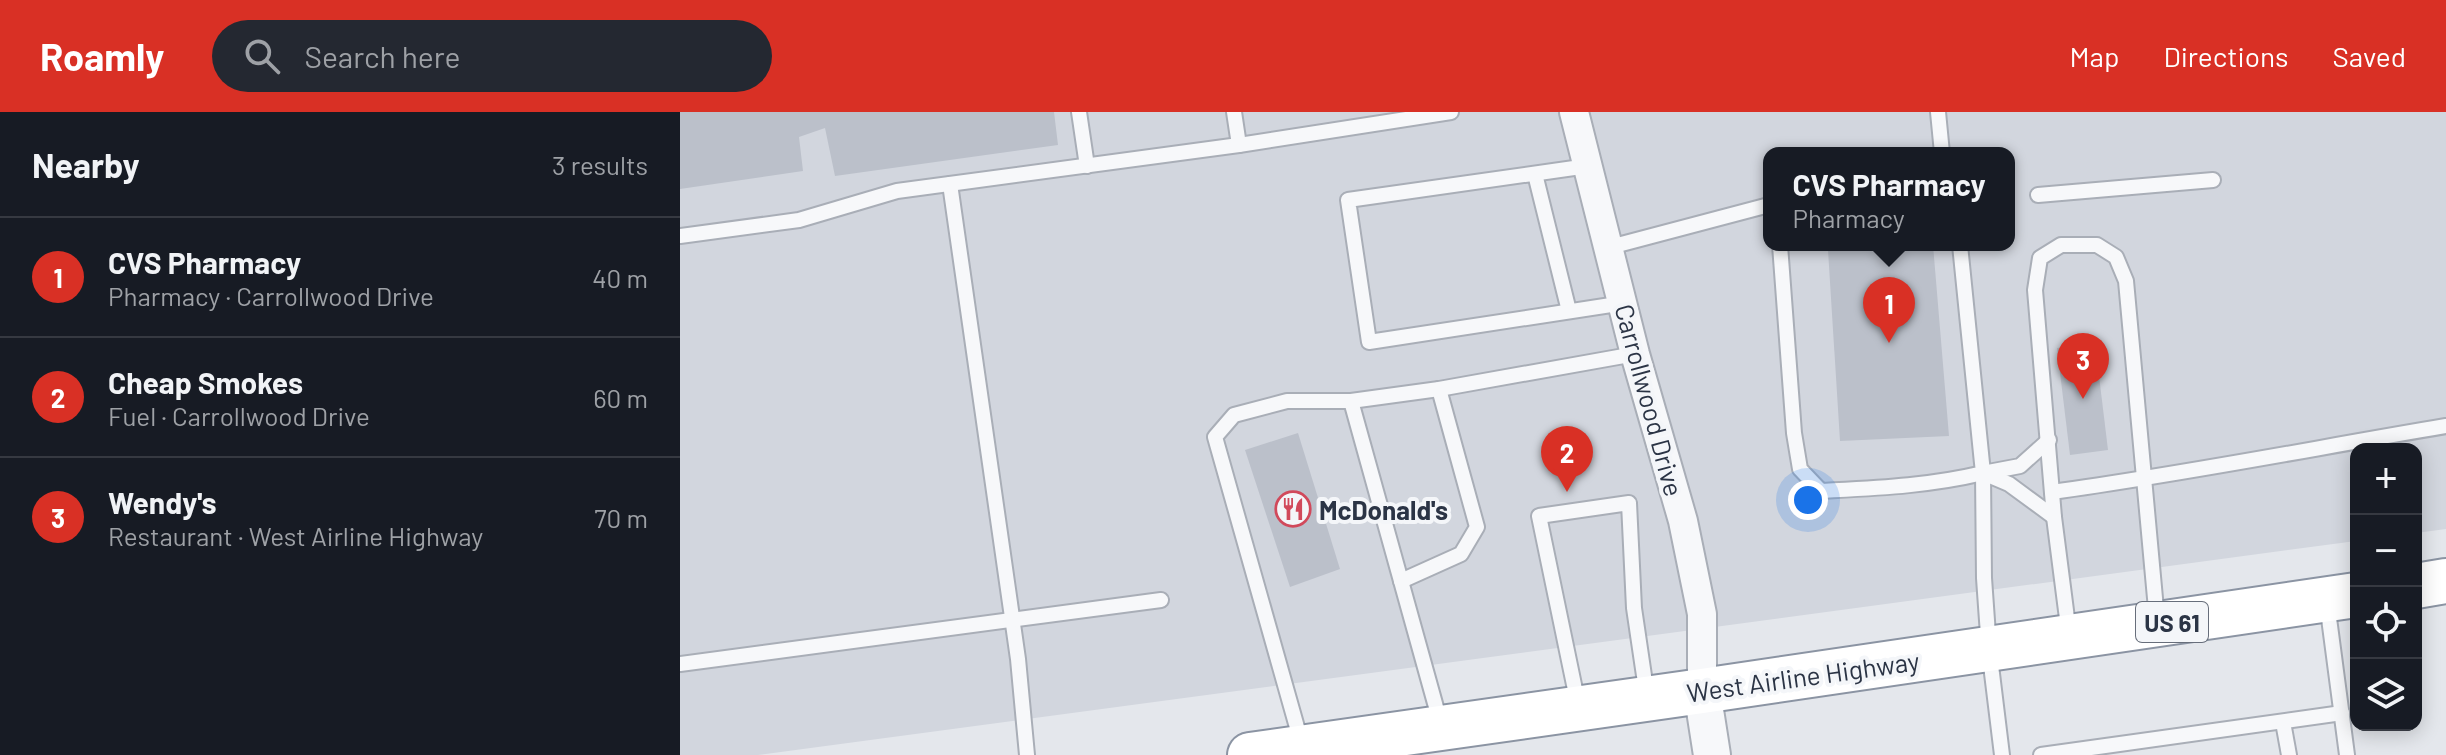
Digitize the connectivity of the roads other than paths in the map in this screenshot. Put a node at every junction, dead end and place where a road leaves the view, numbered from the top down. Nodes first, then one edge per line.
1 (1079, 112) edge
2 (1234, 112) edge
3 (1451, 112) edge
4 (1574, 112) edge
5 (1938, 112) edge
6 (1239, 145) junction
7 (1941, 147) edge
8 (1087, 166) junction
9 (1588, 166) junction
10 (1535, 174) junction
11 (2213, 180) dead end
12 (950, 184) junction
13 (2038, 195) dead end
14 (1763, 207) edge
15 (680, 236) edge
16 (1610, 247) junction
17 (1780, 251) edge
18 (1961, 251) edge
19 (1624, 303) junction
20 (1569, 311) junction
21 (1635, 354) junction
22 (1439, 389) junction
23 (1351, 401) junction
24 (2446, 426) edge
25 (2049, 440) junction
26 (1983, 473) junction
27 (2144, 480) junction
28 (2052, 492) junction
29 (2054, 517) junction
30 (1401, 581) junction
31 (2446, 581) edge
32 (2422, 585) edge
33 (2341, 597) edge
34 (1161, 600) dead end
35 (1010, 619) junction
36 (2157, 624) junction
37 (2069, 637) junction
38 (1989, 649) junction
39 (680, 664) edge
40 (1702, 691) junction
41 (1647, 699) junction
42 (1579, 708) junction
43 (2342, 713) junction
44 (2283, 722) junction
45 (1442, 728) junction
46 (1303, 747) junction
47 (1027, 755) edge
48 (1250, 755) edge
49 (1712, 755) edge
50 (2002, 755) edge
51 (2041, 755) edge
52 (2289, 755) edge
53 (2347, 755) edge

1 - 8 lane
2 - 6 lane
3 - 6 lane
4 - 9 street, Carrollwood Drive
5 - 7 lane
6 - 8 lane
8 - 12 lane
9 - 10 lane
9 - 16 street, Carrollwood Drive
10 - 20 lane
10 - 20 lane
11 - 13 lane
12 - 15 lane
12 - 35 lane
14 - 16 lane
16 - 19 street, Carrollwood Drive
17 - 26 lane
18 - 26 lane
19 - 20 lane
19 - 21 street, Carrollwood Drive
21 - 22 lane
21 - 40 street, Carrollwood Drive
22 - 23 lane
22 - 30 lane
23 - 30 lane
23 - 46 lane
24 - 27 lane
25 - 26 lane
25 - 27 lane
25 - 28 lane
26 - 29 lane
26 - 38 lane
27 - 28 lane
27 - 36 lane
28 - 29 lane
29 - 37 lane
30 - 45 lane
31 - 32 highway
33 - 36 highway, West Airline Highway / US 61
33 - 43 lane
34 - 35 lane
35 - 39 lane
35 - 47 lane
36 - 37 highway, West Airline Highway / US 61
37 - 38 highway, West Airline Highway / US 61
38 - 40 highway, West Airline Highway / US 61
38 - 50 lane
40 - 41 highway, West Airline Highway / US 61
40 - 49 street
41 - 42 highway, West Airline Highway / US 61
41 - 42 lane
42 - 45 highway, West Airline Highway / US 61
43 - 44 lane
43 - 53 lane
44 - 51 lane
44 - 52 lane
45 - 46 highway, West Airline Highway / US 61
46 - 48 highway, West Airline Highway / US 61

